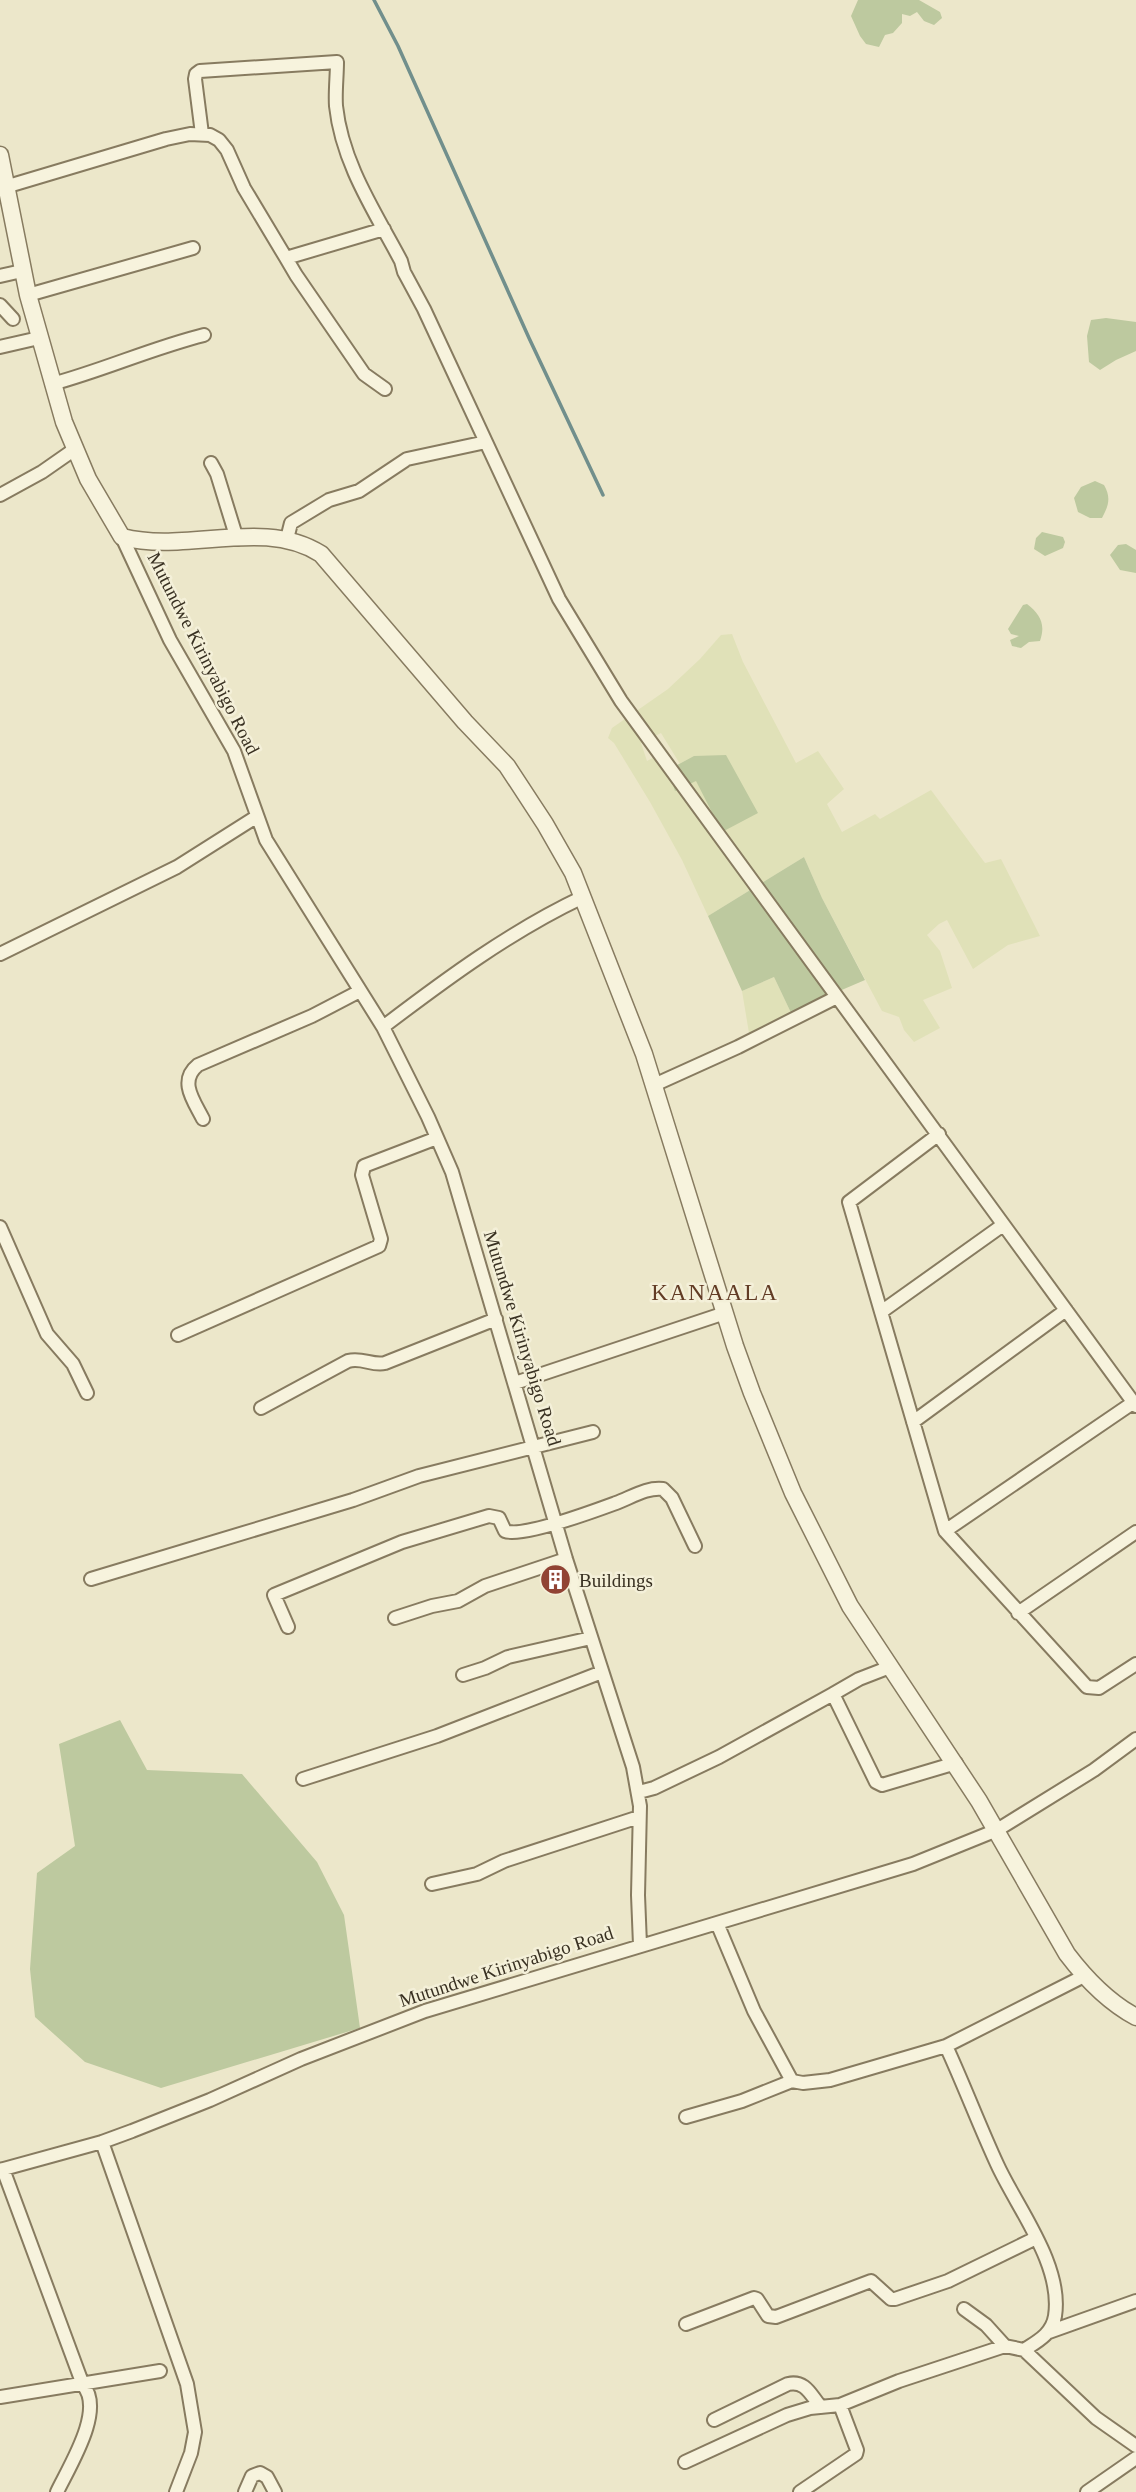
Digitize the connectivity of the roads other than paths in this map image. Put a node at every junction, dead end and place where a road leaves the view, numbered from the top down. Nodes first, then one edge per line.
1 (202, 134) junction
2 (0, 155) edge
3 (5, 187) junction
4 (384, 229) junction
5 (193, 248) dead end
6 (286, 258) junction
7 (22, 271) junction
8 (0, 276) edge
9 (27, 295) junction
10 (0, 305) edge
11 (13, 319) dead end
12 (204, 335) dead end
13 (39, 338) junction
14 (0, 347) edge
15 (52, 384) junction
16 (385, 389) dead end
17 (486, 442) junction
18 (75, 449) junction
19 (211, 463) dead end
20 (0, 495) edge
21 (122, 537) junction
22 (237, 539) junction
23 (287, 539) junction
24 (256, 817) junction
25 (583, 897) junction
26 (0, 954) edge
27 (360, 991) junction
28 (837, 998) junction
29 (383, 1027) junction
30 (654, 1085) junction
31 (203, 1119) dead end
32 (939, 1134) junction
33 (437, 1138) junction
34 (1003, 1225) junction
35 (0, 1227) edge
36 (1066, 1310) junction
37 (881, 1312) junction
38 (725, 1313) junction
39 (496, 1319) junction
40 (178, 1335) dead end
41 (515, 1384) junction
42 (87, 1393) dead end
43 (1135, 1404) edge
44 (261, 1408) dead end
45 (914, 1422) junction
46 (593, 1432) dead end
47 (534, 1448) junction
48 (556, 1522) junction
49 (945, 1531) junction
50 (1136, 1532) edge
51 (695, 1546) dead end
52 (566, 1559) junction
53 (91, 1579) dead end
54 (1018, 1613) junction
55 (395, 1618) dead end
56 (288, 1627) dead end
57 (591, 1638) junction
58 (1136, 1664) edge
59 (890, 1668) junction
60 (602, 1672) junction
61 (463, 1675) dead end
62 (833, 1694) junction
63 (1136, 1739) edge
64 (956, 1763) junction
65 (303, 1779) dead end
66 (639, 1792) junction
67 (639, 1817) junction
68 (997, 1830) junction
69 (432, 1884) dead end
70 (717, 1923) junction
71 (640, 1945) junction
72 (1084, 1976) junction
73 (1136, 2017) edge
74 (946, 2046) junction
75 (792, 2081) junction
76 (686, 2117) dead end
77 (102, 2142) junction
78 (2, 2170) edge
79 (1036, 2238) junction
80 (1136, 2301) edge
81 (964, 2308) dead end
82 (686, 2324) dead end
83 (1049, 2332) junction
84 (1005, 2346) junction
85 (1024, 2350) junction
86 (160, 2371) dead end
87 (83, 2385) junction
88 (0, 2397) edge
89 (840, 2405) junction
90 (821, 2407) junction
91 (714, 2420) dead end
92 (1136, 2446) edge
93 (1136, 2458) edge
94 (685, 2462) dead end
95 (57, 2492) edge
96 (176, 2492) edge
97 (245, 2492) edge
98 (275, 2492) edge
99 (800, 2492) edge
100 (1087, 2492) edge

1 - 3 street
1 - 4 street
1 - 6 street
2 - 3 street, Mutundwe Kirinyabigo Road
3 - 7 street, Mutundwe Kirinyabigo Road
4 - 6 street
4 - 17 street
5 - 9 street
6 - 16 street
7 - 8 street
7 - 9 street, Mutundwe Kirinyabigo Road
9 - 13 street, Mutundwe Kirinyabigo Road
10 - 11 street
12 - 15 street
13 - 14 street
13 - 15 street, Mutundwe Kirinyabigo Road
15 - 18 street, Mutundwe Kirinyabigo Road
17 - 23 street
17 - 28 street
18 - 20 street
18 - 21 street, Mutundwe Kirinyabigo Road
19 - 22 street
21 - 22 street
21 - 24 street, Mutundwe Kirinyabigo Road
22 - 23 street
23 - 25 street
24 - 26 street
24 - 27 street, Mutundwe Kirinyabigo Road
25 - 29 street
25 - 30 street
27 - 29 street, Mutundwe Kirinyabigo Road
27 - 31 street
28 - 30 street
28 - 32 street
29 - 33 street, Mutundwe Kirinyabigo Road
30 - 38 street
32 - 34 street
32 - 37 street
33 - 39 street, Mutundwe Kirinyabigo Road
33 - 40 street
34 - 36 street
34 - 37 street
35 - 42 street
36 - 43 street
36 - 45 street
37 - 45 street
38 - 41 street
38 - 59 street
39 - 41 street, Mutundwe Kirinyabigo Road
39 - 44 street
41 - 47 street, Mutundwe Kirinyabigo Road
43 - 49 street
45 - 49 street
46 - 47 street
47 - 48 street, Mutundwe Kirinyabigo Road
47 - 53 street
48 - 51 street
48 - 52 street, Mutundwe Kirinyabigo Road
48 - 56 street
49 - 54 street
50 - 54 street
52 - 55 street
52 - 57 street, Mutundwe Kirinyabigo Road
54 - 58 street
57 - 60 street, Mutundwe Kirinyabigo Road
57 - 61 street
59 - 62 street
59 - 64 street
60 - 65 street
60 - 66 street, Mutundwe Kirinyabigo Road
62 - 64 street
62 - 66 street
63 - 68 street
64 - 68 street
66 - 67 street, Mutundwe Kirinyabigo Road
67 - 69 street
67 - 71 street, Mutundwe Kirinyabigo Road
68 - 70 street
68 - 72 street
70 - 71 street
70 - 75 street
71 - 77 street, Mutundwe Kirinyabigo Road
72 - 73 street
72 - 74 street
74 - 75 street
74 - 79 street
75 - 76 street
77 - 78 street, Mutundwe Kirinyabigo Road
77 - 96 street
78 - 87 street
79 - 82 street
79 - 83 street
80 - 83 street
81 - 84 street
83 - 85 street
84 - 85 street
84 - 89 street
85 - 92 street
86 - 87 street
87 - 88 street
87 - 95 street
89 - 90 street
89 - 99 street
90 - 91 street
90 - 94 street
93 - 100 street
97 - 98 street

